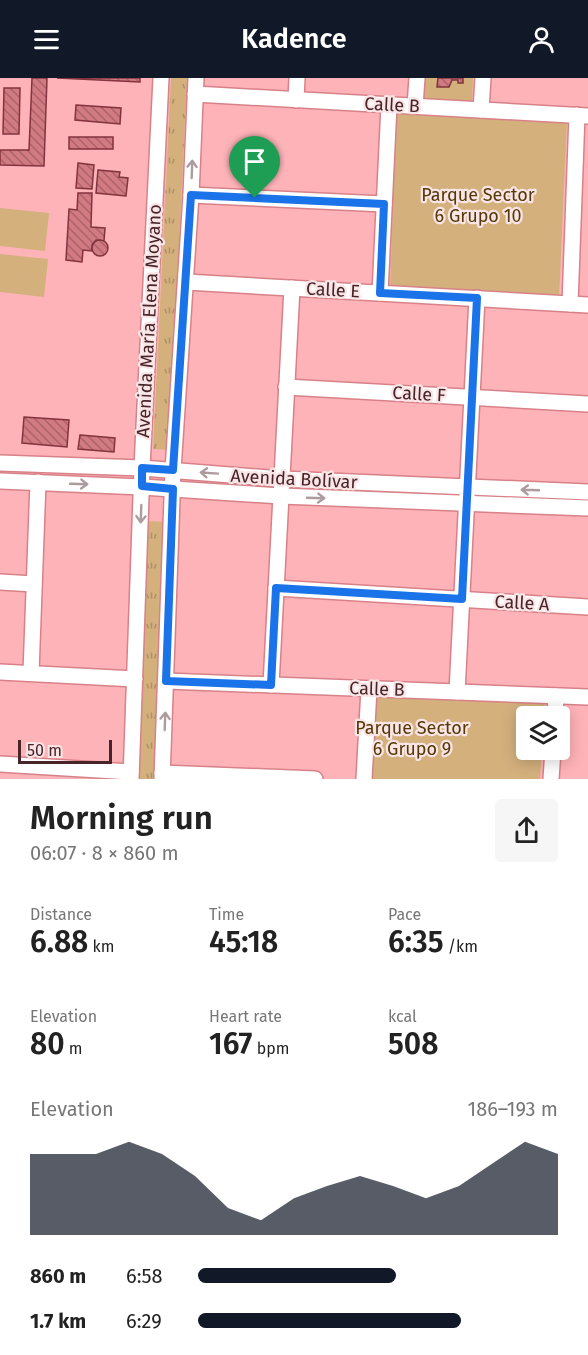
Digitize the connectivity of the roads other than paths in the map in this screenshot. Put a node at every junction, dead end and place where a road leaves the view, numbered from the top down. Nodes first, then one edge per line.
1 (161, 78) edge
2 (196, 78) edge
3 (297, 78) edge
4 (417, 78) edge
5 (483, 78) edge
6 (195, 94) junction
7 (296, 100) junction
8 (389, 105) junction
9 (415, 106) junction
10 (481, 110) junction
11 (582, 115) edge
12 (191, 195) junction
13 (384, 204) junction
14 (581, 209) edge
15 (186, 282) junction
16 (292, 288) junction
17 (380, 293) junction
18 (477, 298) junction
19 (570, 304) junction
20 (588, 305) edge
21 (286, 387) junction
22 (472, 398) junction
23 (588, 404) edge
24 (0, 463) edge
25 (142, 468) junction
26 (173, 470) junction
27 (282, 479) junction
28 (0, 481) edge
29 (38, 482) junction
30 (142, 486) junction
31 (467, 488) junction
32 (173, 489) junction
33 (588, 492) edge
34 (281, 496) junction
35 (466, 504) junction
36 (588, 508) edge
37 (0, 582) edge
38 (34, 584) junction
39 (276, 588) junction
40 (462, 599) junction
41 (588, 607) edge
42 (0, 672) edge
43 (31, 673) junction
44 (135, 679) junction
45 (166, 681) junction
46 (271, 685) junction
47 (369, 689) junction
48 (457, 692) junction
49 (556, 696) junction
50 (588, 698) edge
51 (556, 706) edge
52 (552, 760) edge
53 (0, 764) edge
54 (131, 775) edge
55 (162, 776) edge
56 (315, 779) edge
57 (364, 779) edge
58 (551, 779) edge

1 - 25 street, Avenida María Elena Moyano
2 - 6 street, Avenida María Elena Moyano
3 - 7 street
4 - 9 street
5 - 10 street
6 - 7 street, Calle B
12 -> 6 street, Avenida María Elena Moyano
7 - 8 street, Calle B
8 - 9 street, Calle B
8 - 13 street
9 - 10 street, Calle B
10 - 11 street, Calle B
11 - 14 street
12 - 13 street
12 - 15 street, Avenida María Elena Moyano
13 - 17 street
14 - 19 street
15 - 16 street, Calle E
15 - 26 street, Avenida María Elena Moyano
16 - 17 street, Calle E
16 - 21 street
17 - 18 street, Calle E
18 - 19 street, Calle E
18 - 22 street
19 - 20 street, Calle E
21 - 22 street, Calle F
21 - 27 street
22 - 23 street, Calle F
22 - 31 street
24 - 25 street, Avenida Bolívar
25 - 26 street, Avenida Bolívar
25 - 30 street, Avenida María Elena Moyano
27 -> 26 street, Avenida Bolívar
26 - 32 street, Avenida María Elena Moyano
27 - 31 street, Avenida Bolívar
27 - 34 street
28 - 29 street, Avenida Bolívar
29 -> 30 street, Avenida Bolívar
29 - 38 street
30 - 32 street, Avenida Bolívar
30 -> 44 street, Avenida María Elena Moyano
33 -> 31 street, Avenida Bolívar
31 - 35 street
32 - 34 street, Avenida Bolívar
32 - 45 street, Avenida María Elena Moyano
34 -> 35 street, Avenida Bolívar
34 - 39 street
35 - 36 street, Avenida Bolívar
35 - 40 street
37 - 38 street
38 - 43 street
39 - 40 street, Calle A
39 - 46 street
40 - 41 street, Calle A
40 - 48 street
42 - 43 street
43 - 44 street
44 - 54 street, Avenida María Elena Moyano
45 - 46 street, Calle B
55 -> 45 street, Avenida María Elena Moyano
46 - 47 street, Calle B
47 - 48 street, Calle B
47 - 57 street
48 - 49 street, Calle B
49 - 50 street, Calle B
49 - 51 street
52 - 58 street
53 - 54 street
55 - 56 street

